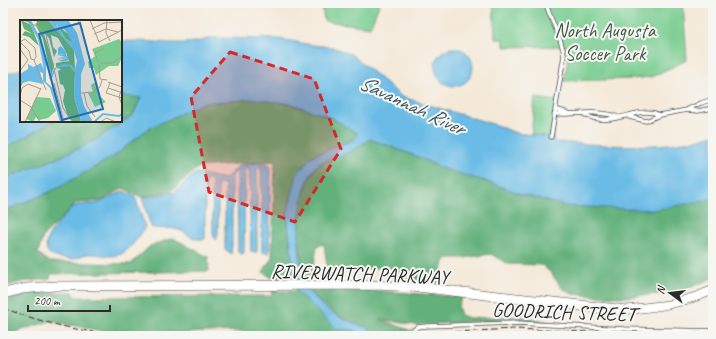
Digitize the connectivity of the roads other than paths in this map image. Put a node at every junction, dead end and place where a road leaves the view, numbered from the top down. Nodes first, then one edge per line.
1 (546, 3) edge
2 (713, 99) edge
3 (713, 108) edge
4 (555, 109) junction
5 (687, 110) junction
6 (568, 113) junction
7 (554, 114) junction
8 (586, 115) junction
9 (660, 115) junction
10 (629, 117) junction
11 (619, 118) junction
12 (551, 137) dead end
13 (281, 285) junction
14 (713, 288) edge
15 (713, 292) edge
16 (4, 294) edge
17 (414, 330) dead end
18 (713, 331) edge

1 - 4 street
2 - 5 street
3 - 5 street
4 - 6 street
4 - 7 street
5 - 9 street
6 - 7 street
6 - 8 street
7 - 12 street
8 - 11 street
8 - 11 street
9 - 10 street
9 - 10 street
10 - 11 street
13 - 14 main road, RIVERWATCH PARKWAY
13 - 15 main road, RIVERWATCH PARKWAY
13 - 16 main road, RIVERWATCH PARKWAY
17 - 18 street, GOODRICH STREET

